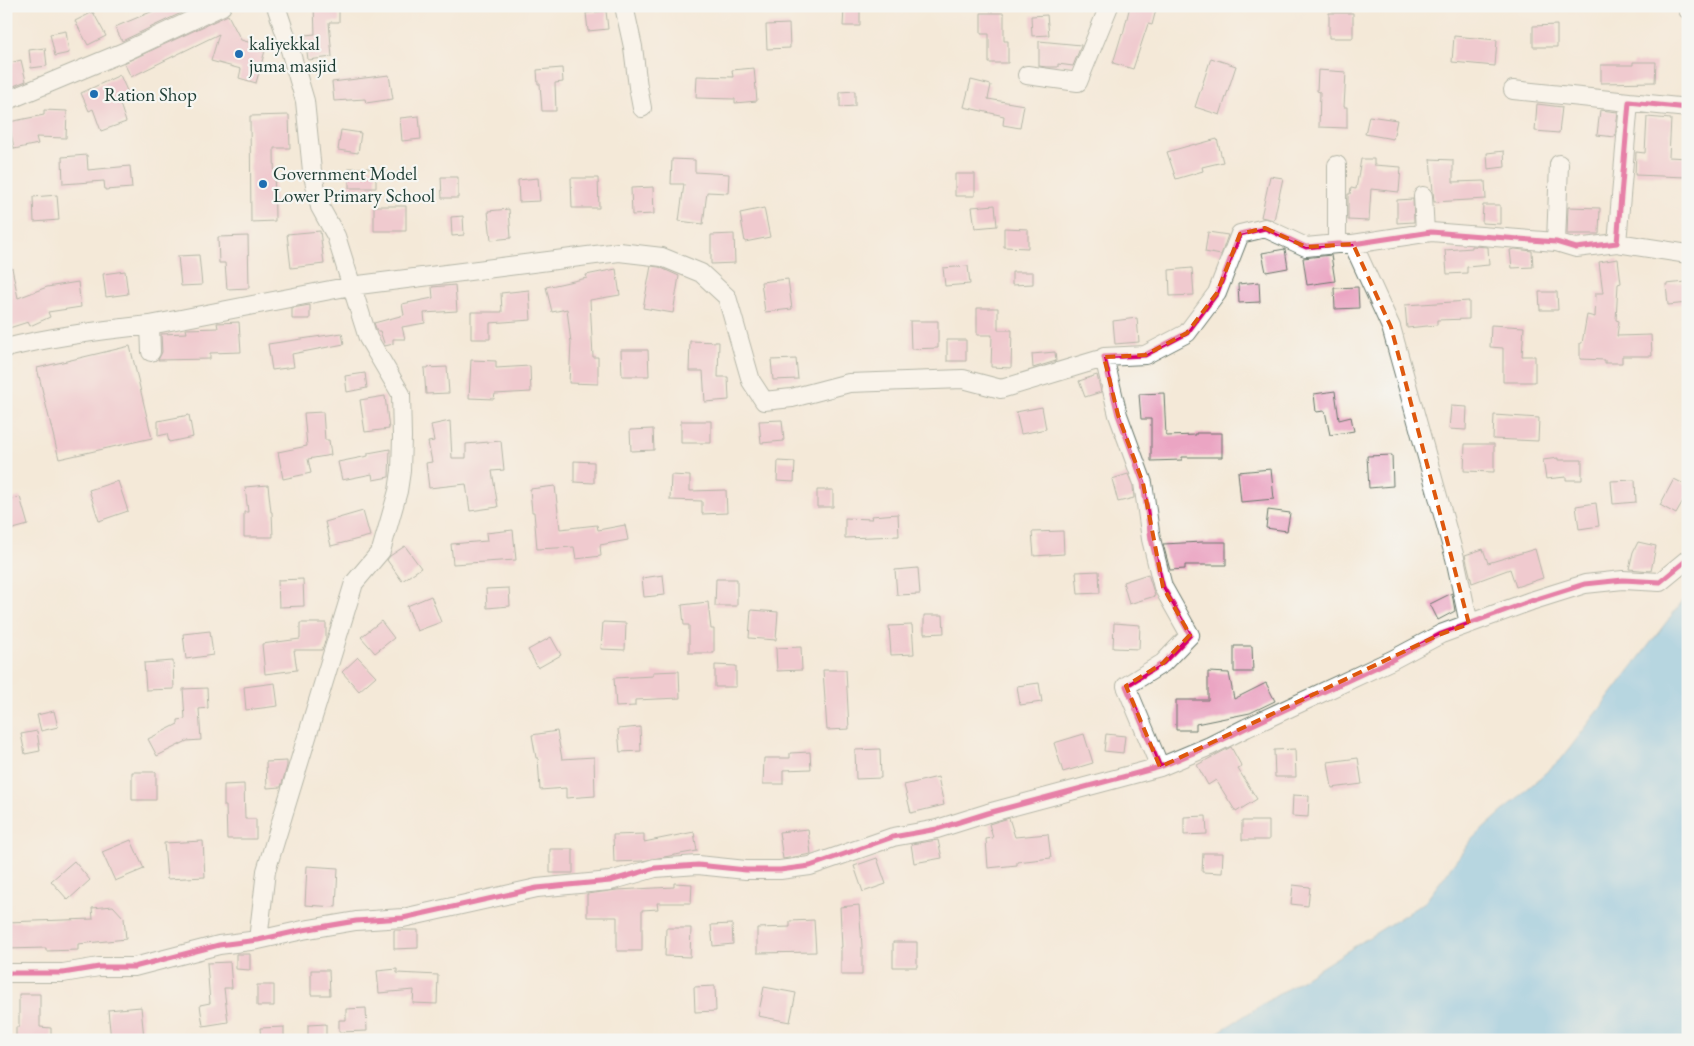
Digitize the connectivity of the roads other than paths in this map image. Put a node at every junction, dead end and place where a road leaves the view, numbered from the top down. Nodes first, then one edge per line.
1 (222, 6) edge
2 (276, 6) edge
3 (624, 6) edge
4 (1109, 6) edge
5 (1687, 6) edge
6 (1688, 10) edge
7 (1026, 75) dead end
8 (1513, 90) dead end
9 (6, 101) edge
10 (1629, 102) junction
11 (642, 108) dead end
12 (1688, 108) edge
13 (1559, 164) dead end
14 (1337, 165) dead end
15 (1423, 196) dead end
16 (1425, 232) junction
17 (1556, 242) junction
18 (1617, 243) junction
19 (1345, 244) junction
20 (1688, 254) edge
21 (351, 286) junction
22 (150, 325) junction
23 (6, 348) edge
24 (151, 352) dead end
25 (1104, 358) junction
26 (1688, 558) edge
27 (1469, 624) junction
28 (1160, 767) junction
29 (258, 940) junction
30 (6, 973) edge

1 - 9 street
2 - 21 street
3 - 11 street
4 - 7 street
5 - 6 street
8 - 10 street
10 - 12 street
10 - 18 street
13 - 17 street
14 - 19 street
15 - 16 street
16 - 17 street
16 - 19 street
17 - 18 street
18 - 20 street
19 - 25 street
19 - 27 street
21 - 22 street
21 - 25 street
21 - 29 street
22 - 23 street
22 - 24 street
25 - 28 street
26 - 27 street
27 - 28 street
28 - 29 street
29 - 30 street

